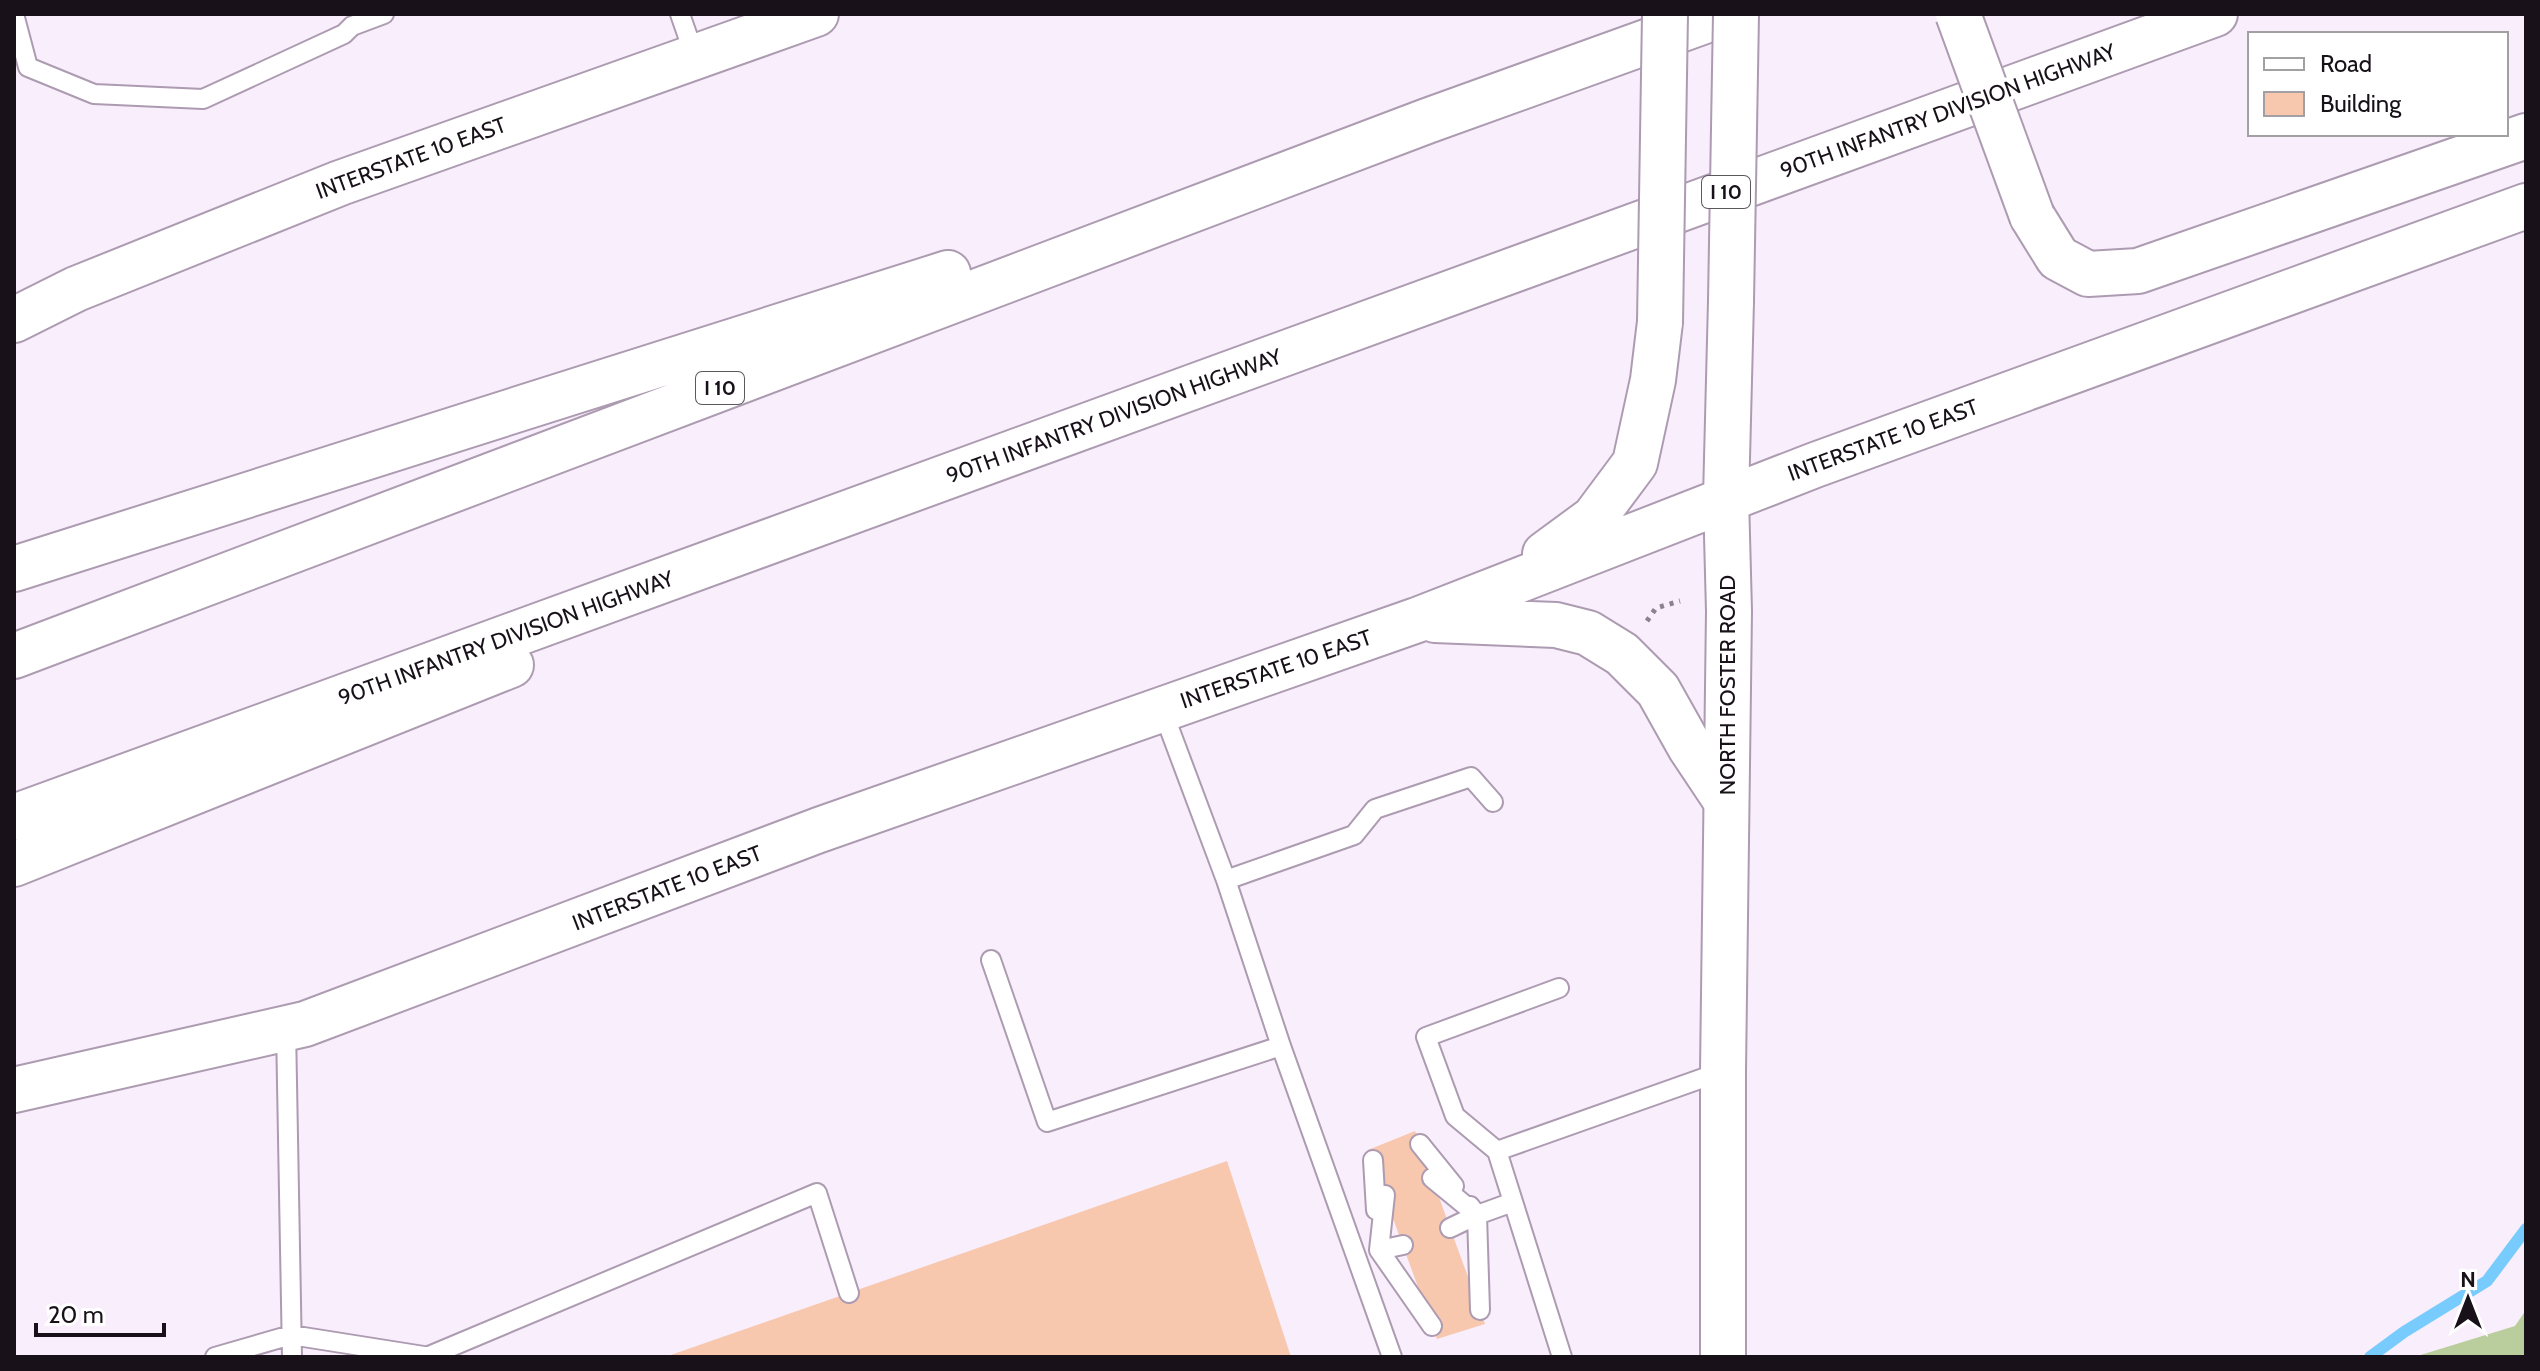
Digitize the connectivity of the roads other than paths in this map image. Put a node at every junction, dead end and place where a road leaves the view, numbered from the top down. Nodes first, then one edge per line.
1 (14, 14) edge
2 (384, 14) edge
3 (680, 14) edge
4 (816, 14) edge
5 (1665, 14) edge
6 (1724, 14) edge
7 (1736, 14) edge
8 (1958, 14) edge
9 (2215, 14) edge
10 (352, 20) edge
11 (695, 57) junction
12 (1427, 121) junction
13 (2526, 136) edge
14 (2526, 206) edge
15 (14, 320) edge
16 (1726, 498) junction
17 (14, 569) edge
18 (1498, 589) junction
19 (622, 596) junction
20 (1417, 620) junction
21 (14, 656) edge
22 (1162, 709) junction
23 (1726, 801) junction
24 (1493, 802) dead end
25 (14, 817) edge
26 (14, 864) edge
27 (1226, 880) junction
28 (991, 960) dead end
29 (1559, 988) dead end
30 (286, 1028) junction
31 (1281, 1046) junction
32 (1723, 1071) junction
33 (14, 1090) edge
34 (1420, 1144) dead end
35 (1497, 1151) junction
36 (1373, 1160) dead end
37 (1432, 1178) dead end
38 (1385, 1195) dead end
39 (1513, 1202) junction
40 (1477, 1215) junction
41 (1450, 1228) dead end
42 (1403, 1245) dead end
43 (1379, 1250) junction
44 (1357, 1258) junction
45 (1468, 1279) dead end
46 (849, 1293) dead end
47 (1421, 1296) dead end
48 (1480, 1310) dead end
49 (1432, 1326) dead end
50 (291, 1335) junction
51 (429, 1356) edge
52 (215, 1357) edge
53 (292, 1357) edge
54 (1392, 1357) edge
55 (1562, 1357) edge
56 (1723, 1357) edge

1 - 10 lane
2 - 10 lane
3 - 11 lane
4 - 11 main road, INTERSTATE 10 EAST
5 - 18 main road, bridge
6 - 12 main road, I 10
7 - 16 main road, NORTH FOSTER ROAD, bridge
8 - 13 main road, bridge
9 - 19 main road, 90TH INFANTRY DIVISION HIGHWAY / I 10
11 - 15 main road, INTERSTATE 10 EAST
12 - 17 main road
12 - 21 main road, I 10
14 - 16 main road, INTERSTATE 10 EAST
16 - 18 main road, INTERSTATE 10 EAST
16 - 23 main road, NORTH FOSTER ROAD
18 - 20 main road, INTERSTATE 10 EAST
19 - 25 main road, 90TH INFANTRY DIVISION HIGHWAY / I 10
19 - 26 main road
20 - 22 main road, INTERSTATE 10 EAST
20 - 23 main road
22 - 27 lane
22 - 30 main road, INTERSTATE 10 EAST
23 - 32 main road, NORTH FOSTER ROAD
24 - 27 lane
27 - 31 lane
28 - 31 lane
29 - 35 lane
30 - 33 main road, INTERSTATE 10 EAST
30 - 50 lane
31 - 44 lane
32 - 35 lane
32 - 56 main road, NORTH FOSTER ROAD
34 - 40 lane
35 - 39 lane
36 - 43 lane
37 - 40 lane
38 - 43 lane
39 - 40 lane
39 - 55 lane
40 - 41 lane
40 - 45 lane
40 - 48 lane
42 - 43 lane
43 - 44 lane
43 - 47 lane
43 - 49 lane
44 - 54 lane
46 - 51 lane
50 - 51 lane
50 - 52 lane
50 - 53 lane

